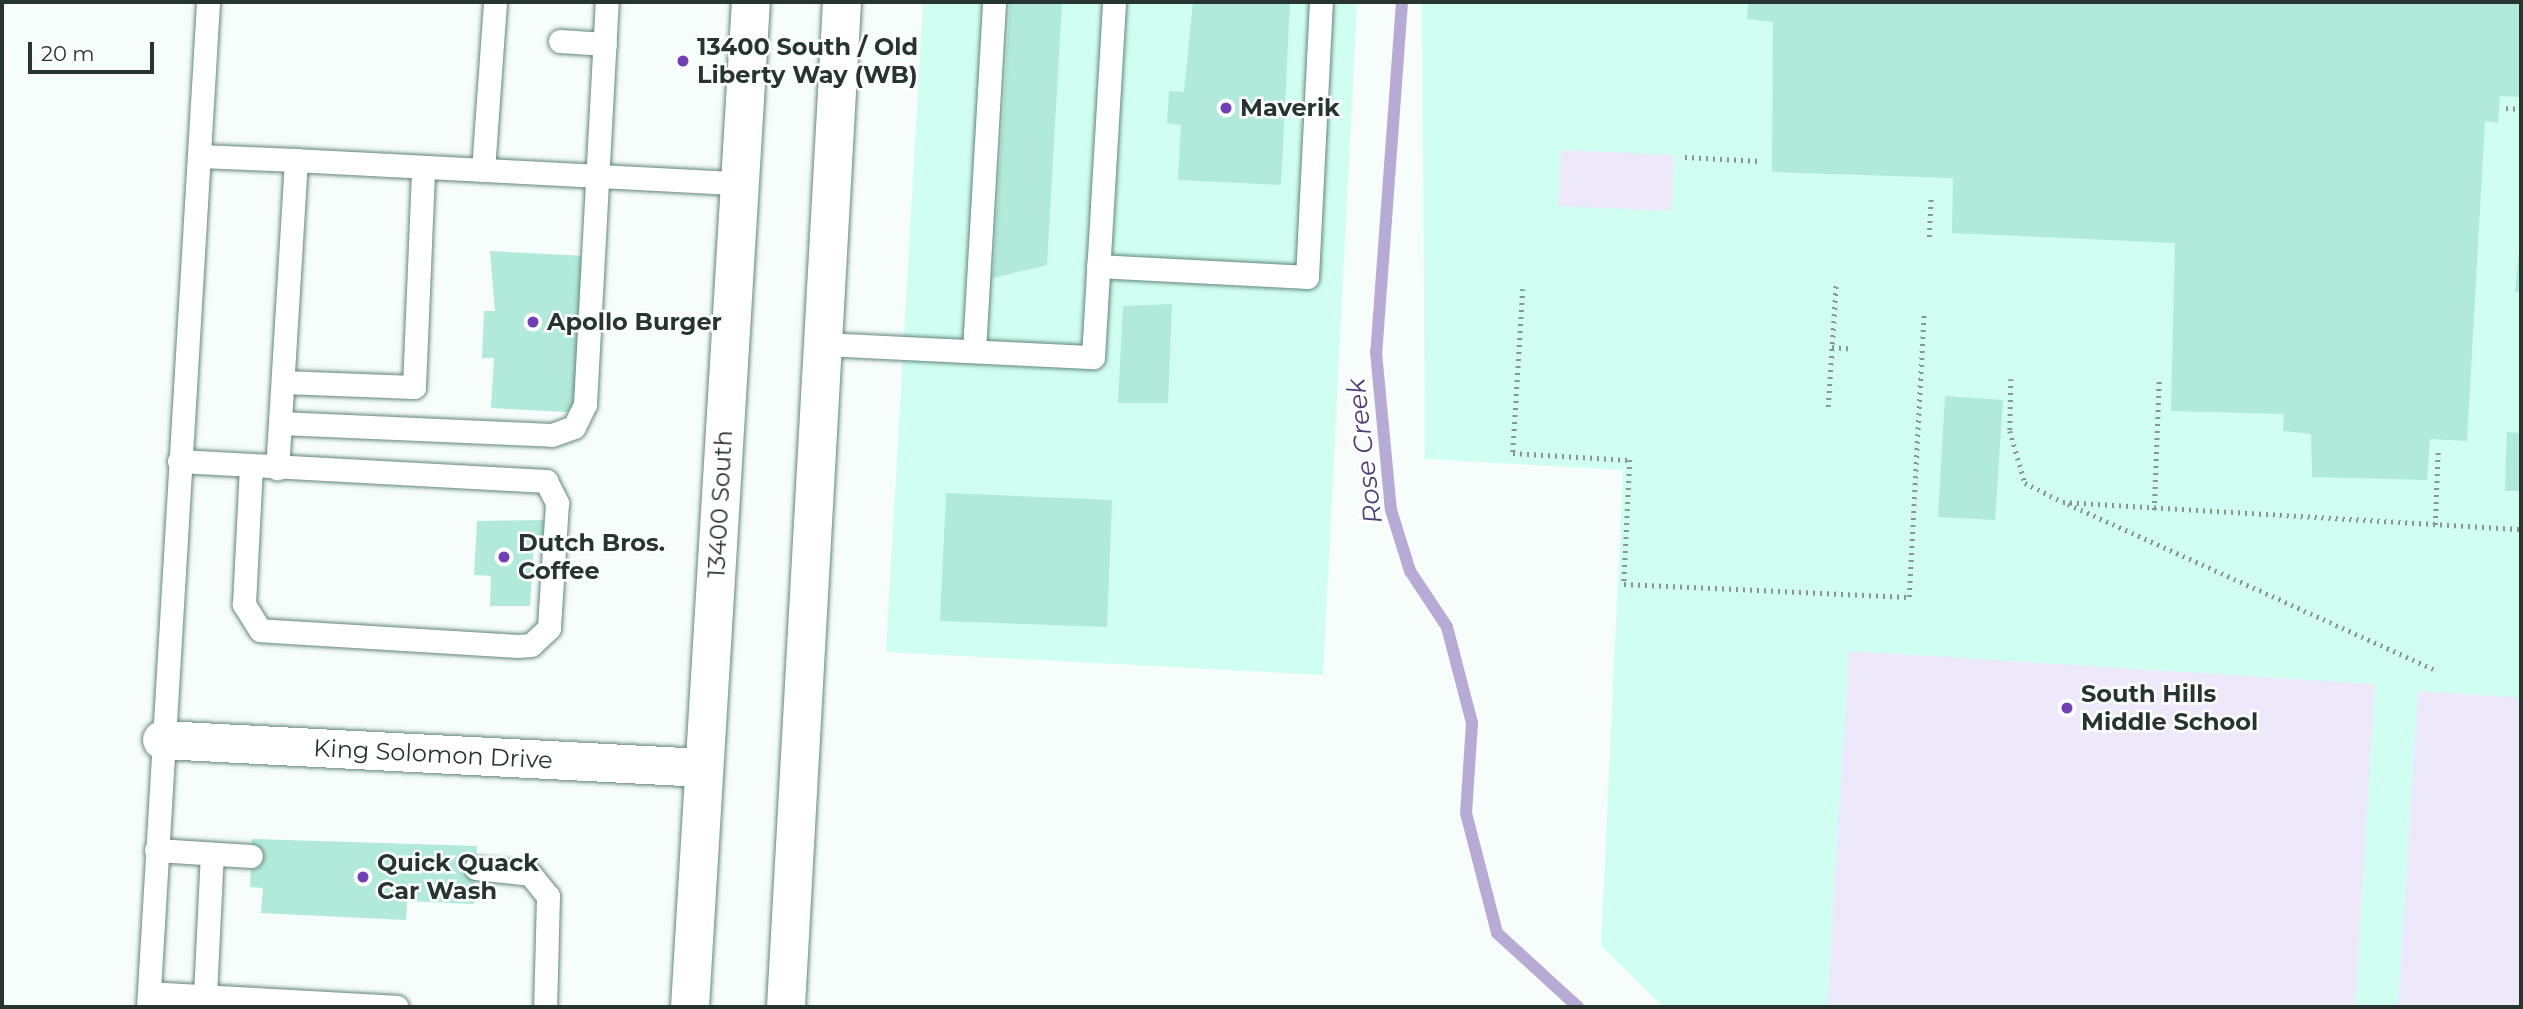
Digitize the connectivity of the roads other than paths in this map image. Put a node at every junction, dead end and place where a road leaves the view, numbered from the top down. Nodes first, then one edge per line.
1 (208, 2) edge
2 (495, 2) edge
3 (607, 2) edge
4 (751, 2) edge
5 (842, 2) edge
6 (994, 2) edge
7 (1114, 2) edge
8 (1321, 2) edge
9 (560, 41) dead end
10 (605, 44) junction
11 (198, 156) junction
12 (296, 160) junction
13 (423, 168) junction
14 (483, 170) junction
15 (598, 176) junction
16 (740, 183) junction
17 (1098, 266) junction
18 (824, 344) junction
19 (974, 351) junction
20 (283, 382) junction
21 (280, 423) junction
22 (179, 461) junction
23 (251, 466) junction
24 (277, 468) junction
25 (162, 740) junction
26 (704, 768) junction
27 (156, 850) junction
28 (212, 854) junction
29 (251, 856) dead end
30 (476, 868) dead end
31 (205, 995) junction
32 (149, 1000) edge
33 (397, 1007) edge
34 (545, 1007) edge
35 (690, 1007) edge
36 (786, 1007) edge

1 - 11 lane
2 - 14 lane
3 - 10 lane
4 - 16 main road, 13400 South
5 - 18 main road
6 - 19 lane
7 - 17 lane
8 - 17 lane
9 - 10 lane
10 - 15 lane
11 - 12 lane
11 - 22 lane
12 - 13 lane
12 - 20 lane
13 - 14 lane
13 - 20 lane
14 - 15 lane
15 - 16 lane
15 - 21 lane
16 - 26 main road, 13400 South
17 - 19 lane
18 - 19 lane
18 - 36 main road
20 - 21 lane
21 - 24 lane
22 - 23 lane
22 - 25 lane
23 - 24 lane
23 - 24 lane
25 - 26 main road, King Solomon Drive
25 - 27 lane
26 - 35 main road, 13400 South
27 - 28 lane
27 - 32 lane
28 - 29 lane
28 - 31 lane
30 - 34 lane
31 - 32 lane
31 - 33 lane

